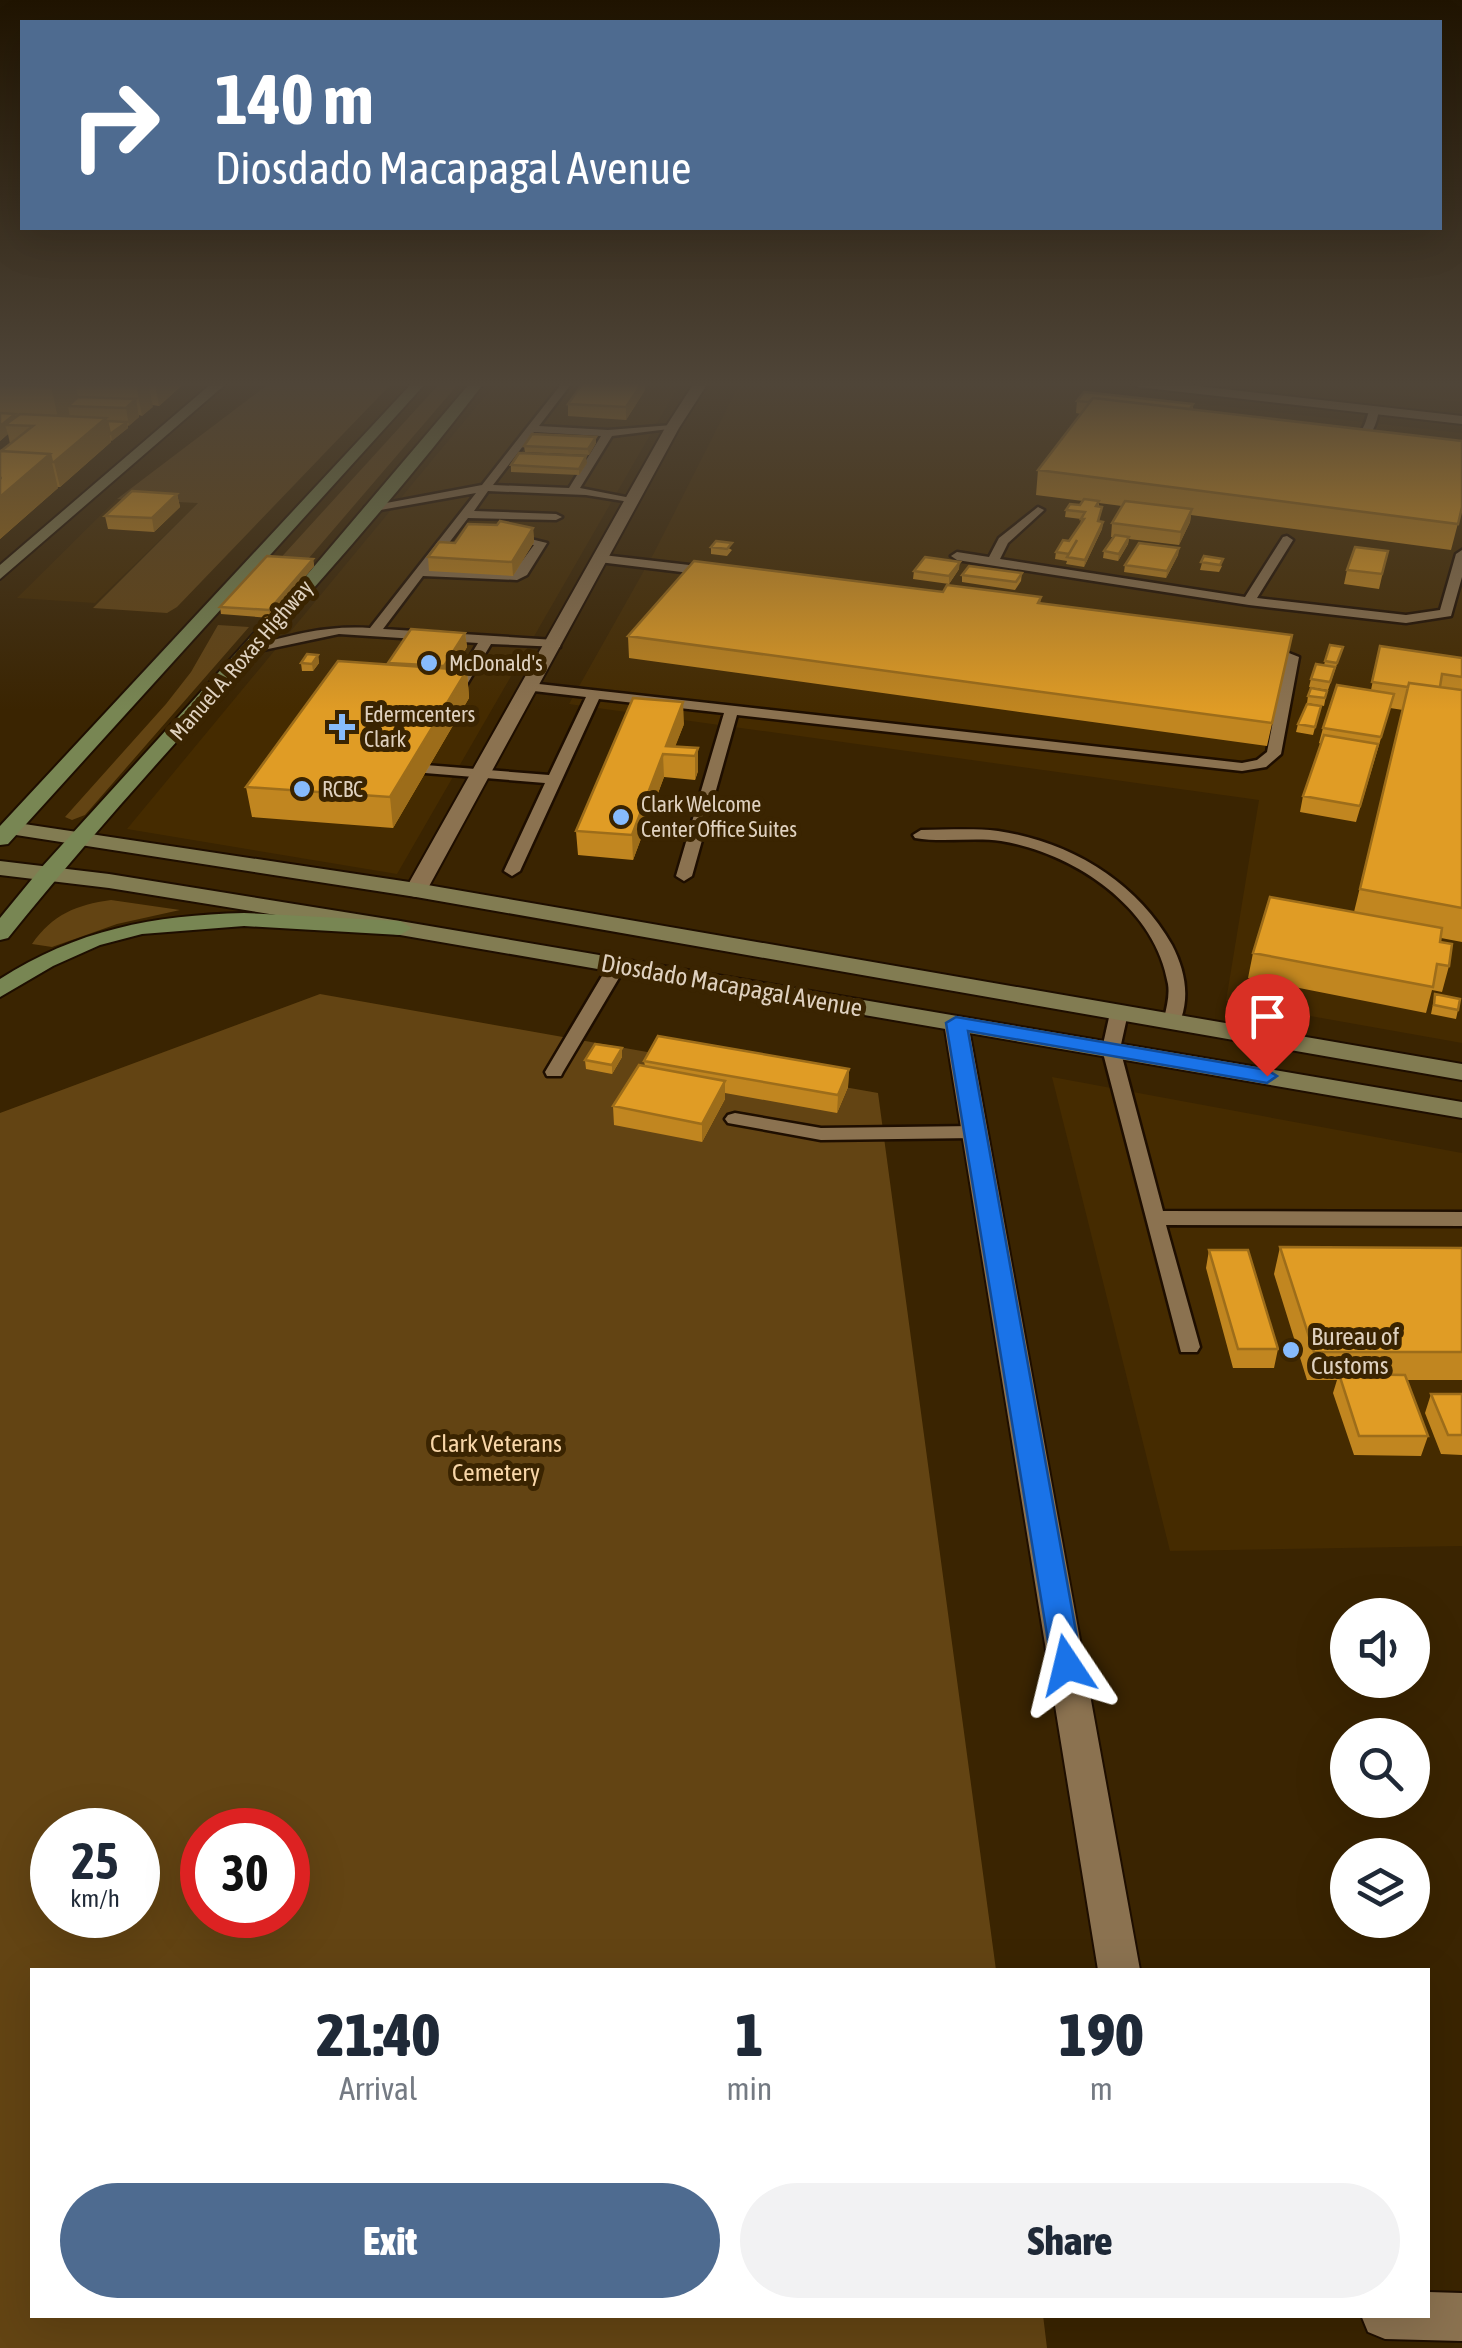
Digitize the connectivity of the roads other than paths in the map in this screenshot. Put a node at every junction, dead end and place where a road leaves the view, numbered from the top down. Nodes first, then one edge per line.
1 (91, 493) edge
2 (318, 493) edge
3 (384, 493) edge
4 (460, 493) edge
5 (482, 493) edge
6 (577, 493) edge
7 (637, 493) edge
8 (632, 501) junction
9 (370, 509) junction
10 (1038, 510) edge
11 (466, 514) junction
12 (556, 517) dead end
13 (450, 534) junction
14 (470, 535) edge
15 (490, 536) edge
16 (1286, 540) edge
17 (1462, 554) edge
18 (956, 556) dead end
19 (602, 559) junction
20 (993, 561) junction
21 (3, 568) edge
22 (418, 572) junction
23 (735, 574) edge
24 (1249, 601) junction
25 (376, 630) junction
26 (487, 640) junction
27 (555, 644) junction
28 (1250, 646) edge
29 (249, 651) junction
30 (530, 687) junction
31 (456, 691) edge
32 (595, 693) junction
33 (732, 709) junction
34 (413, 768) edge
35 (482, 774) junction
36 (557, 780) junction
37 (5, 834) edge
38 (921, 835) dead end
39 (81, 837) junction
40 (0, 868) edge
41 (512, 871) dead end
42 (48, 873) junction
43 (684, 876) dead end
44 (416, 890) junction
45 (400, 928) junction
46 (0, 932) edge
47 (617, 966) junction
48 (0, 990) edge
49 (1119, 1013) junction
50 (1172, 1022) junction
51 (956, 1023) junction
52 (1111, 1049) junction
53 (554, 1072) dead end
54 (1462, 1072) edge
55 (1462, 1110) edge
56 (735, 1119) dead end
57 (975, 1132) junction
58 (1154, 1218) junction
59 (1462, 1219) edge
60 (1189, 1347) dead end
61 (1119, 1968) edge
62 (1430, 2316) edge
63 (1462, 2317) edge

1 - 21 main road
2 - 37 main road
3 - 9 main road, Manuel A. Roxas Highway
4 - 9 lane
5 - 11 lane
6 - 8 lane
7 - 8 street
8 - 19 street
9 - 29 main road, Manuel A. Roxas Highway
10 - 20 lane
11 - 12 lane
11 - 13 lane
13 - 14 lane
13 - 22 lane
15 - 22 lane
16 - 24 lane
17 - 24 lane
18 - 20 lane
19 - 23 lane
19 - 27 street
20 - 24 lane
22 - 25 lane
25 - 26 lane
25 - 29 lane
26 - 27 lane
26 - 31 lane
27 - 30 street
28 - 33 lane
29 - 39 main road, Manuel A. Roxas Highway
30 - 32 lane
30 - 35 street
32 - 33 lane
32 - 36 lane
33 - 43 lane
34 - 35 lane
35 - 36 lane
35 - 44 street
36 - 41 lane
37 - 39 main road, Diosdado Macapagal Avenue
38 - 50 lane
39 - 42 main road, Manuel A. Roxas Highway
39 - 44 main road, Diosdado Macapagal Avenue
40 - 42 main road, Diosdado Macapagal Avenue
42 - 45 main road, Diosdado Macapagal Avenue
42 - 46 main road, Manuel A. Roxas Highway
44 - 49 main road, Diosdado Macapagal Avenue
45 - 47 main road, Diosdado Macapagal Avenue
45 - 48 main road
47 - 51 main road, Diosdado Macapagal Avenue
47 - 53 lane
49 - 50 main road, Diosdado Macapagal Avenue
49 - 52 lane
50 - 54 main road, Diosdado Macapagal Avenue
51 - 52 main road, Diosdado Macapagal Avenue
51 - 57 street
52 - 55 main road, Diosdado Macapagal Avenue
52 - 58 lane
56 - 57 lane
57 - 61 street
58 - 59 lane
58 - 60 lane
62 - 63 street

